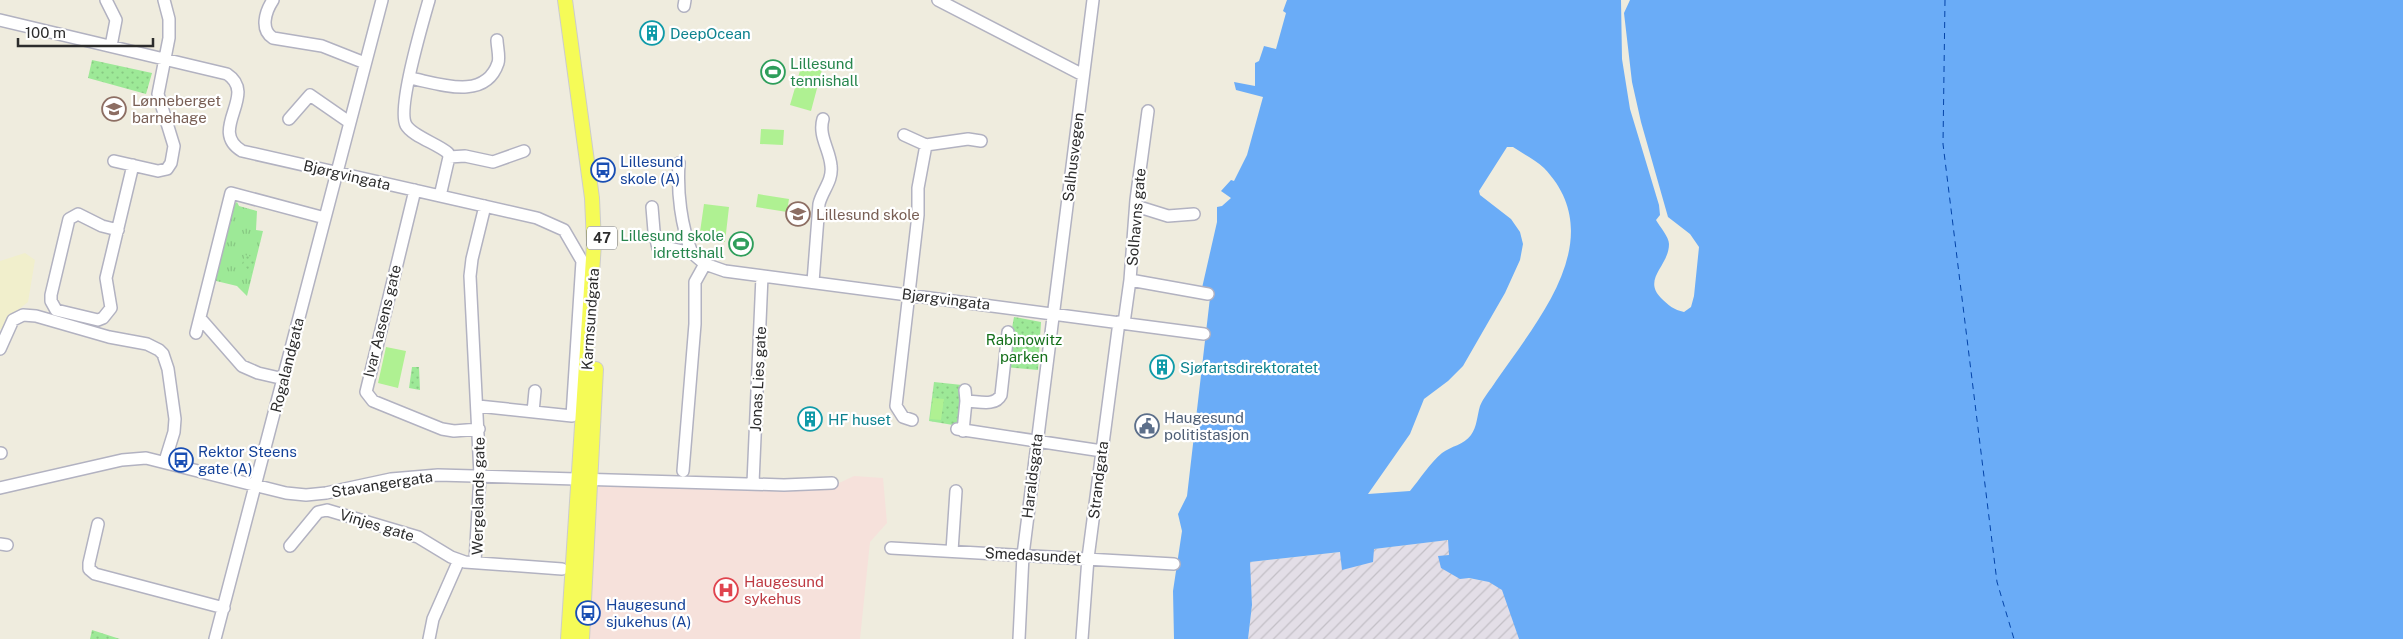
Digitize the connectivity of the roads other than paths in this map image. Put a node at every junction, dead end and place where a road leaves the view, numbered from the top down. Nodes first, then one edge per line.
1 (106, 0) edge
2 (164, 0) edge
3 (273, 0) edge
4 (382, 0) edge
5 (429, 0) edge
6 (565, 0) edge
7 (573, 0) edge
8 (938, 0) edge
9 (1093, 0) edge
10 (0, 20) edge
11 (497, 40) dead end
12 (111, 46) junction
13 (165, 58) junction
14 (365, 63) junction
15 (1083, 75) junction
16 (410, 78) junction
17 (1148, 111) dead end
18 (289, 119) dead end
19 (823, 119) dead end
20 (350, 122) junction
21 (904, 135) dead end
22 (981, 141) dead end
23 (926, 145) junction
24 (524, 151) dead end
25 (449, 157) junction
26 (114, 161) dead end
27 (679, 163) dead end
28 (133, 165) junction
29 (336, 173) junction
30 (415, 190) junction
31 (440, 196) junction
32 (485, 206) junction
33 (1136, 206) junction
34 (652, 207) dead end
35 (1194, 214) dead end
36 (325, 218) junction
37 (118, 230) junction
38 (692, 253) junction
39 (705, 264) junction
40 (762, 276) junction
41 (1130, 280) junction
42 (813, 282) junction
43 (908, 294) junction
44 (1208, 294) dead end
45 (1054, 314) junction
46 (200, 318) junction
47 (1122, 322) junction
48 (1008, 332) dead end
49 (196, 333) dead end
50 (1204, 334) dead end
51 (0, 349) edge
52 (284, 380) junction
53 (535, 390) dead end
54 (478, 406) junction
55 (533, 412) junction
56 (912, 420) dead end
57 (479, 429) junction
58 (1037, 442) junction
59 (1102, 451) junction
60 (165, 461) junction
61 (683, 471) dead end
62 (480, 475) junction
63 (584, 478) junction
64 (753, 483) junction
65 (832, 483) dead end
66 (256, 486) junction
67 (0, 488) edge
68 (956, 491) dead end
69 (98, 524) dead end
70 (290, 546) dead end
71 (891, 548) dead end
72 (952, 550) junction
73 (1023, 555) junction
74 (1088, 558) junction
75 (459, 560) junction
76 (475, 562) junction
77 (1174, 564) dead end
78 (562, 569) dead end
79 (224, 608) junction
80 (216, 639) edge
81 (429, 639) edge
82 (568, 639) edge
83 (582, 639) edge
84 (1019, 639) edge
85 (1082, 639) edge

1 - 12 street
2 - 13 street
3 - 14 street
4 - 14 street, Rogalandgata
5 - 16 street
6 - 63 main road, Karmsundgata / 47
7 - 63 main road, Karmsundgata / 47
8 - 15 street
9 - 15 street, Salhusvegen
10 - 12 street, Bjørgvingata
11 - 16 street
12 - 13 street, Bjørgvingata
13 - 28 street
13 - 29 street, Bjørgvingata
14 - 20 street, Rogalandgata
15 - 45 street, Salhusvegen
16 - 25 street
17 - 33 street, Solhavns gate
18 - 20 street
19 - 42 street
20 - 29 street, Rogalandgata
21 - 23 street
22 - 23 street
23 - 43 street
24 - 25 street
25 - 31 street
26 - 28 street
27 - 38 street
28 - 37 street
29 - 30 street, Bjørgvingata
29 - 36 street, Rogalandgata
30 - 31 street, Bjørgvingata
30 - 57 street, Ivar Aasens gate
31 - 32 street, Bjørgvingata
32 - 54 street, Wergelands gate
32 - 55 street, Bjørgvingata
33 - 35 street
33 - 41 street, Solhavns gate
34 - 38 street, Bjørgvingata
36 - 46 street
36 - 52 street, Rogalandgata
37 - 37 street
38 - 39 street, Bjørgvingata
39 - 40 street, Bjørgvingata
39 - 61 street
40 - 42 street, Bjørgvingata
40 - 64 street, Jonas Lies gate
41 - 44 street
41 - 47 street, Solhavns gate
42 - 43 street, Bjørgvingata
43 - 45 street, Bjørgvingata
43 - 56 street
45 - 47 street, Bjørgvingata
45 - 58 street, Haraldsgata
46 - 49 street
46 - 52 street
47 - 50 street, Bjørgvingata
47 - 59 street, Strandgata
48 - 58 street
51 - 60 street
52 - 66 street, Rogalandgata
53 - 55 street
54 - 55 street
54 - 57 street, Wergelands gate
57 - 62 street, Wergelands gate
58 - 59 street
58 - 73 street, Haraldsgata
59 - 74 street, Strandgata
60 - 66 street, Stavangergata
60 - 67 street, Stavangergata
62 - 63 street, Stavangergata
62 - 66 street, Stavangergata
62 - 76 street, Wergelands gate
63 - 64 street, Stavangergata
63 - 82 main road, Karmsundgata / 47
63 - 83 main road, Karmsundgata / 47
64 - 65 street, Stavangergata
66 - 79 street, Rogalandgata
68 - 72 street
69 - 79 street
70 - 75 street, Vinjes gate
71 - 72 street, Smedasundet
72 - 73 street, Smedasundet
73 - 74 street, Smedasundet
73 - 84 street, Haraldsgata
74 - 77 street, Smedasundet
74 - 85 street, Strandgata
75 - 76 street, Vinjes gate
75 - 81 street
76 - 78 street, Wergelands gate
79 - 80 street, Rogalandgata

